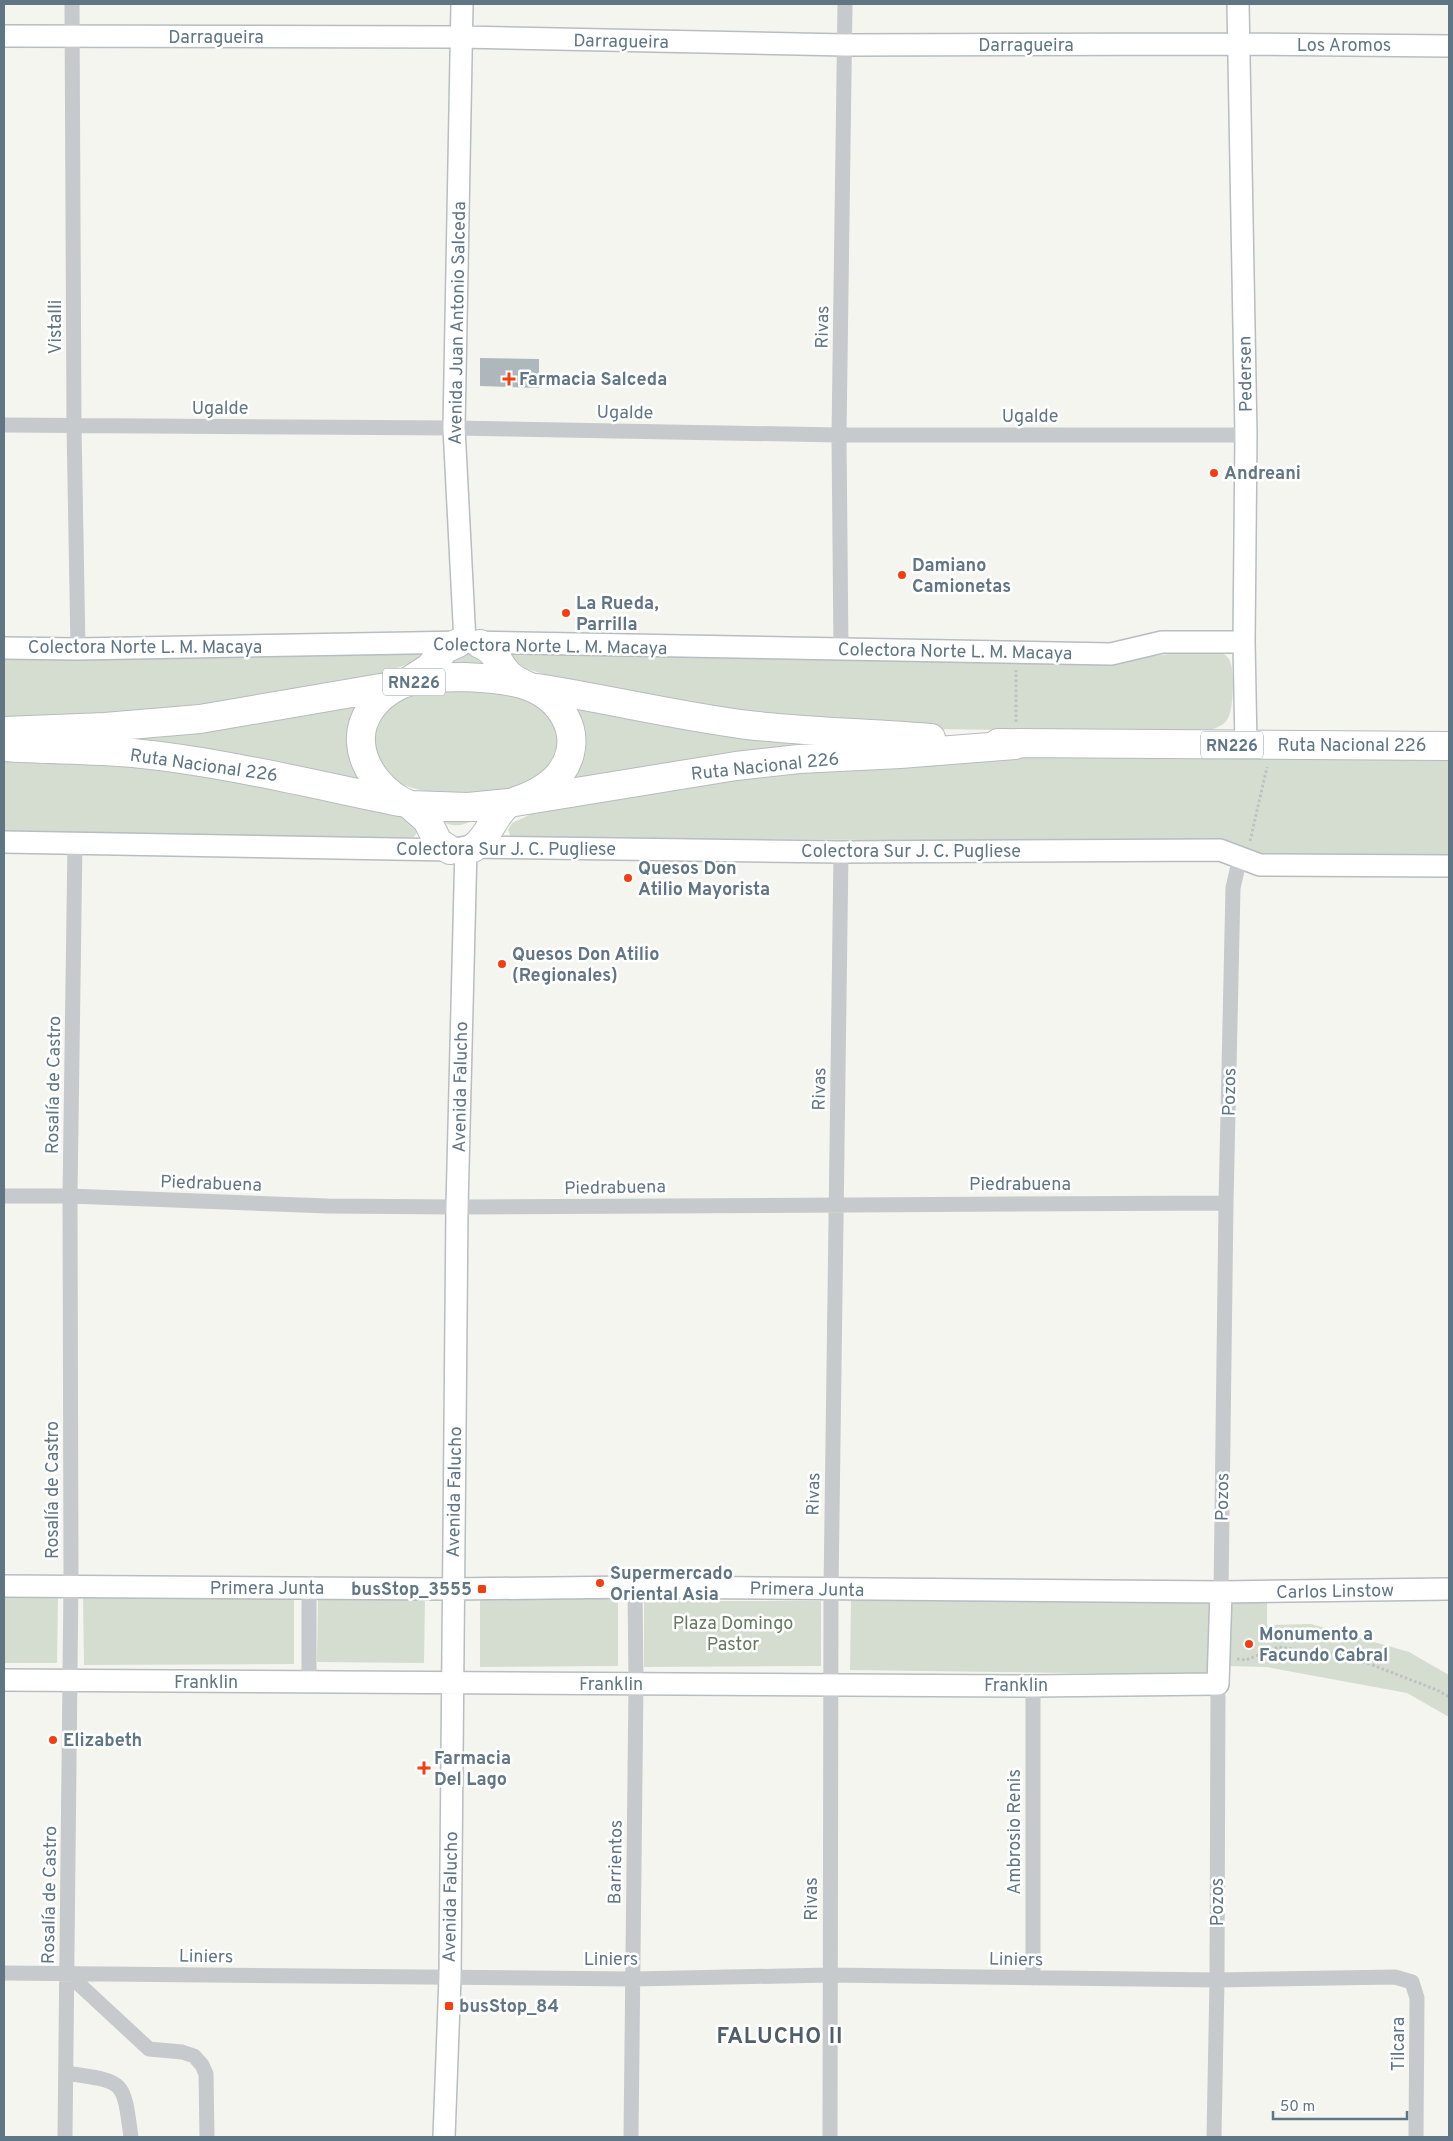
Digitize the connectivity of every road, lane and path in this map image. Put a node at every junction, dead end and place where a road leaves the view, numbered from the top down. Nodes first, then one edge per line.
1 (72, 4) edge
2 (462, 4) edge
3 (845, 4) edge
4 (1238, 4) edge
5 (4, 36) edge
6 (72, 36) junction
7 (462, 38) junction
8 (1238, 44) junction
9 (845, 46) junction
10 (1449, 46) edge
11 (4, 426) edge
12 (74, 426) junction
13 (454, 428) junction
14 (839, 435) junction
15 (1246, 435) junction
16 (1244, 642) junction
17 (468, 643) junction
18 (4, 648) edge
19 (78, 649) junction
20 (842, 650) junction
21 (1016, 651) junction
22 (402, 684) junction
23 (528, 686) junction
24 (4, 731) edge
25 (1015, 745) junction
26 (1246, 745) junction
27 (1273, 745) junction
28 (1449, 746) edge
29 (4, 747) edge
30 (513, 802) junction
31 (406, 804) junction
32 (4, 842) edge
33 (75, 842) junction
34 (463, 848) junction
35 (841, 852) junction
36 (1246, 860) junction
37 (1449, 866) edge
38 (4, 1196) edge
39 (70, 1196) junction
40 (836, 1203) junction
41 (1226, 1203) junction
42 (457, 1207) junction
43 (4, 1586) edge
44 (71, 1587) junction
45 (309, 1588) junction
46 (635, 1588) junction
47 (453, 1589) junction
48 (1449, 1589) edge
49 (831, 1590) junction
50 (1221, 1592) junction
51 (1219, 1658) junction
52 (4, 1680) edge
53 (70, 1681) junction
54 (309, 1682) junction
55 (452, 1683) junction
56 (636, 1684) junction
57 (1218, 1684) junction
58 (831, 1685) junction
59 (1033, 1686) junction
60 (1449, 1697) edge
61 (4, 1973) edge
62 (67, 1974) junction
63 (830, 1975) junction
64 (450, 1977) junction
65 (633, 1978) junction
66 (1033, 1978) junction
67 (1217, 1980) junction
68 (1412, 1982) joint
69 (66, 2073) junction
70 (65, 2137) edge
71 (131, 2137) edge
72 (207, 2137) edge
73 (444, 2137) edge
74 (631, 2137) edge
75 (830, 2137) edge
76 (1214, 2137) edge
77 (1416, 2137) edge

1 - 6 street, Vistalli
2 - 7 street, Avenida Juan Antonio Salceda
3 - 9 street, Rivas
4 - 8 street, Pedersen
5 - 6 street, Darragueira
6 - 7 street, Darragueira
6 - 12 street, Vistalli
7 - 9 street, Darragueira
7 - 13 street, Avenida Juan Antonio Salceda
8 - 9 street, Darragueira
8 - 10 street, Los Aromos
8 - 15 street, Pedersen
9 - 14 street, Rivas
11 - 12 street, Ugalde
12 - 13 street, Ugalde
12 - 19 street, Vistalli
13 - 14 street, Ugalde
13 - 17 street, Avenida Juan Antonio Salceda
14 - 15 street, Ugalde
14 - 20 street, Rivas
15 - 16 street, Pedersen
16 - 21 street, Colectora Norte L. M. Macaya
16 - 26 street, Pedersen
17 - 19 street, Colectora Norte L. M. Macaya
17 - 20 street, Colectora Norte L. M. Macaya
17 - 22 highway
17 - 23 highway
18 - 19 street, Colectora Norte L. M. Macaya
20 - 21 street, Colectora Norte L. M. Macaya
21 - 25 path
22 - 23 highway, Ruta Nacional 226 / RN226
22 - 24 highway, Ruta Nacional 226 / RN226
22 - 31 highway, Ruta Nacional 226 / RN226
23 - 25 highway, Ruta Nacional 226 / RN226
23 - 30 highway, Ruta Nacional 226 / RN226
25 - 26 highway, Ruta Nacional 226 / RN226
25 - 30 highway, Ruta Nacional 226 / RN226
26 - 27 highway, Ruta Nacional 226 / RN226
27 - 28 highway, Ruta Nacional 226 / RN226
27 - 36 path
29 - 31 highway, Ruta Nacional 226 / RN226
30 - 31 highway, Ruta Nacional 226 / RN226
30 - 34 highway
31 - 34 highway
32 - 33 street, Colectora Sur J. C. Pugliese
33 - 34 street, Colectora Sur J. C. Pugliese
33 - 39 street, Rosalía de Castro
34 - 35 street, Colectora Sur J. C. Pugliese
34 - 42 street, Avenida Falucho
35 - 36 street, Colectora Sur J. C. Pugliese
35 - 40 street, Rivas
36 - 37 street, Colectora Sur J. C. Pugliese
36 - 41 street, Pozos
38 - 39 street, Piedrabuena
39 - 42 street, Piedrabuena
39 - 44 street, Rosalía de Castro
40 - 41 street, Piedrabuena
40 - 42 street, Piedrabuena
40 - 49 street, Rivas
41 - 50 street, Pozos
42 - 47 street, Avenida Falucho
43 - 44 street, Primera Junta
44 - 45 street, Primera Junta
44 - 53 street, Rosalía de Castro
45 - 47 street, Primera Junta
45 - 54 street
46 - 47 street, Primera Junta
46 - 49 street, Primera Junta
46 - 56 street, Barrientos
47 - 55 street, Avenida Falucho
48 - 50 street, Carlos Linstow
49 - 50 street, Primera Junta
49 - 58 street, Rivas
50 - 51 street, Pozos
51 - 57 street, Pozos
51 - 60 path
52 - 53 street, Franklin
53 - 54 street, Franklin
53 - 62 street, Rosalía de Castro
54 - 55 street, Franklin
55 - 56 street, Franklin
55 - 64 street, Avenida Falucho
56 - 58 street, Franklin
56 - 65 street, Barrientos
57 - 59 street, Franklin
57 - 67 street, Pozos
58 - 59 street, Franklin
58 - 63 street, Rivas
59 - 66 street, Ambrosio Renis
61 - 62 street, Liniers
62 - 64 street, Liniers
62 - 69 street, Rosalía de Castro
62 - 72 street
63 - 65 street, Liniers
63 - 66 street, Liniers
63 - 75 street, Rivas
64 - 65 street, Liniers
64 - 73 street, Avenida Falucho
65 - 74 street, Barrientos
66 - 67 street, Liniers
67 - 68 street, Liniers
67 - 76 street, Pozos
68 - 77 street, Tilcara
69 - 70 street, Rosalía de Castro
69 - 71 street

